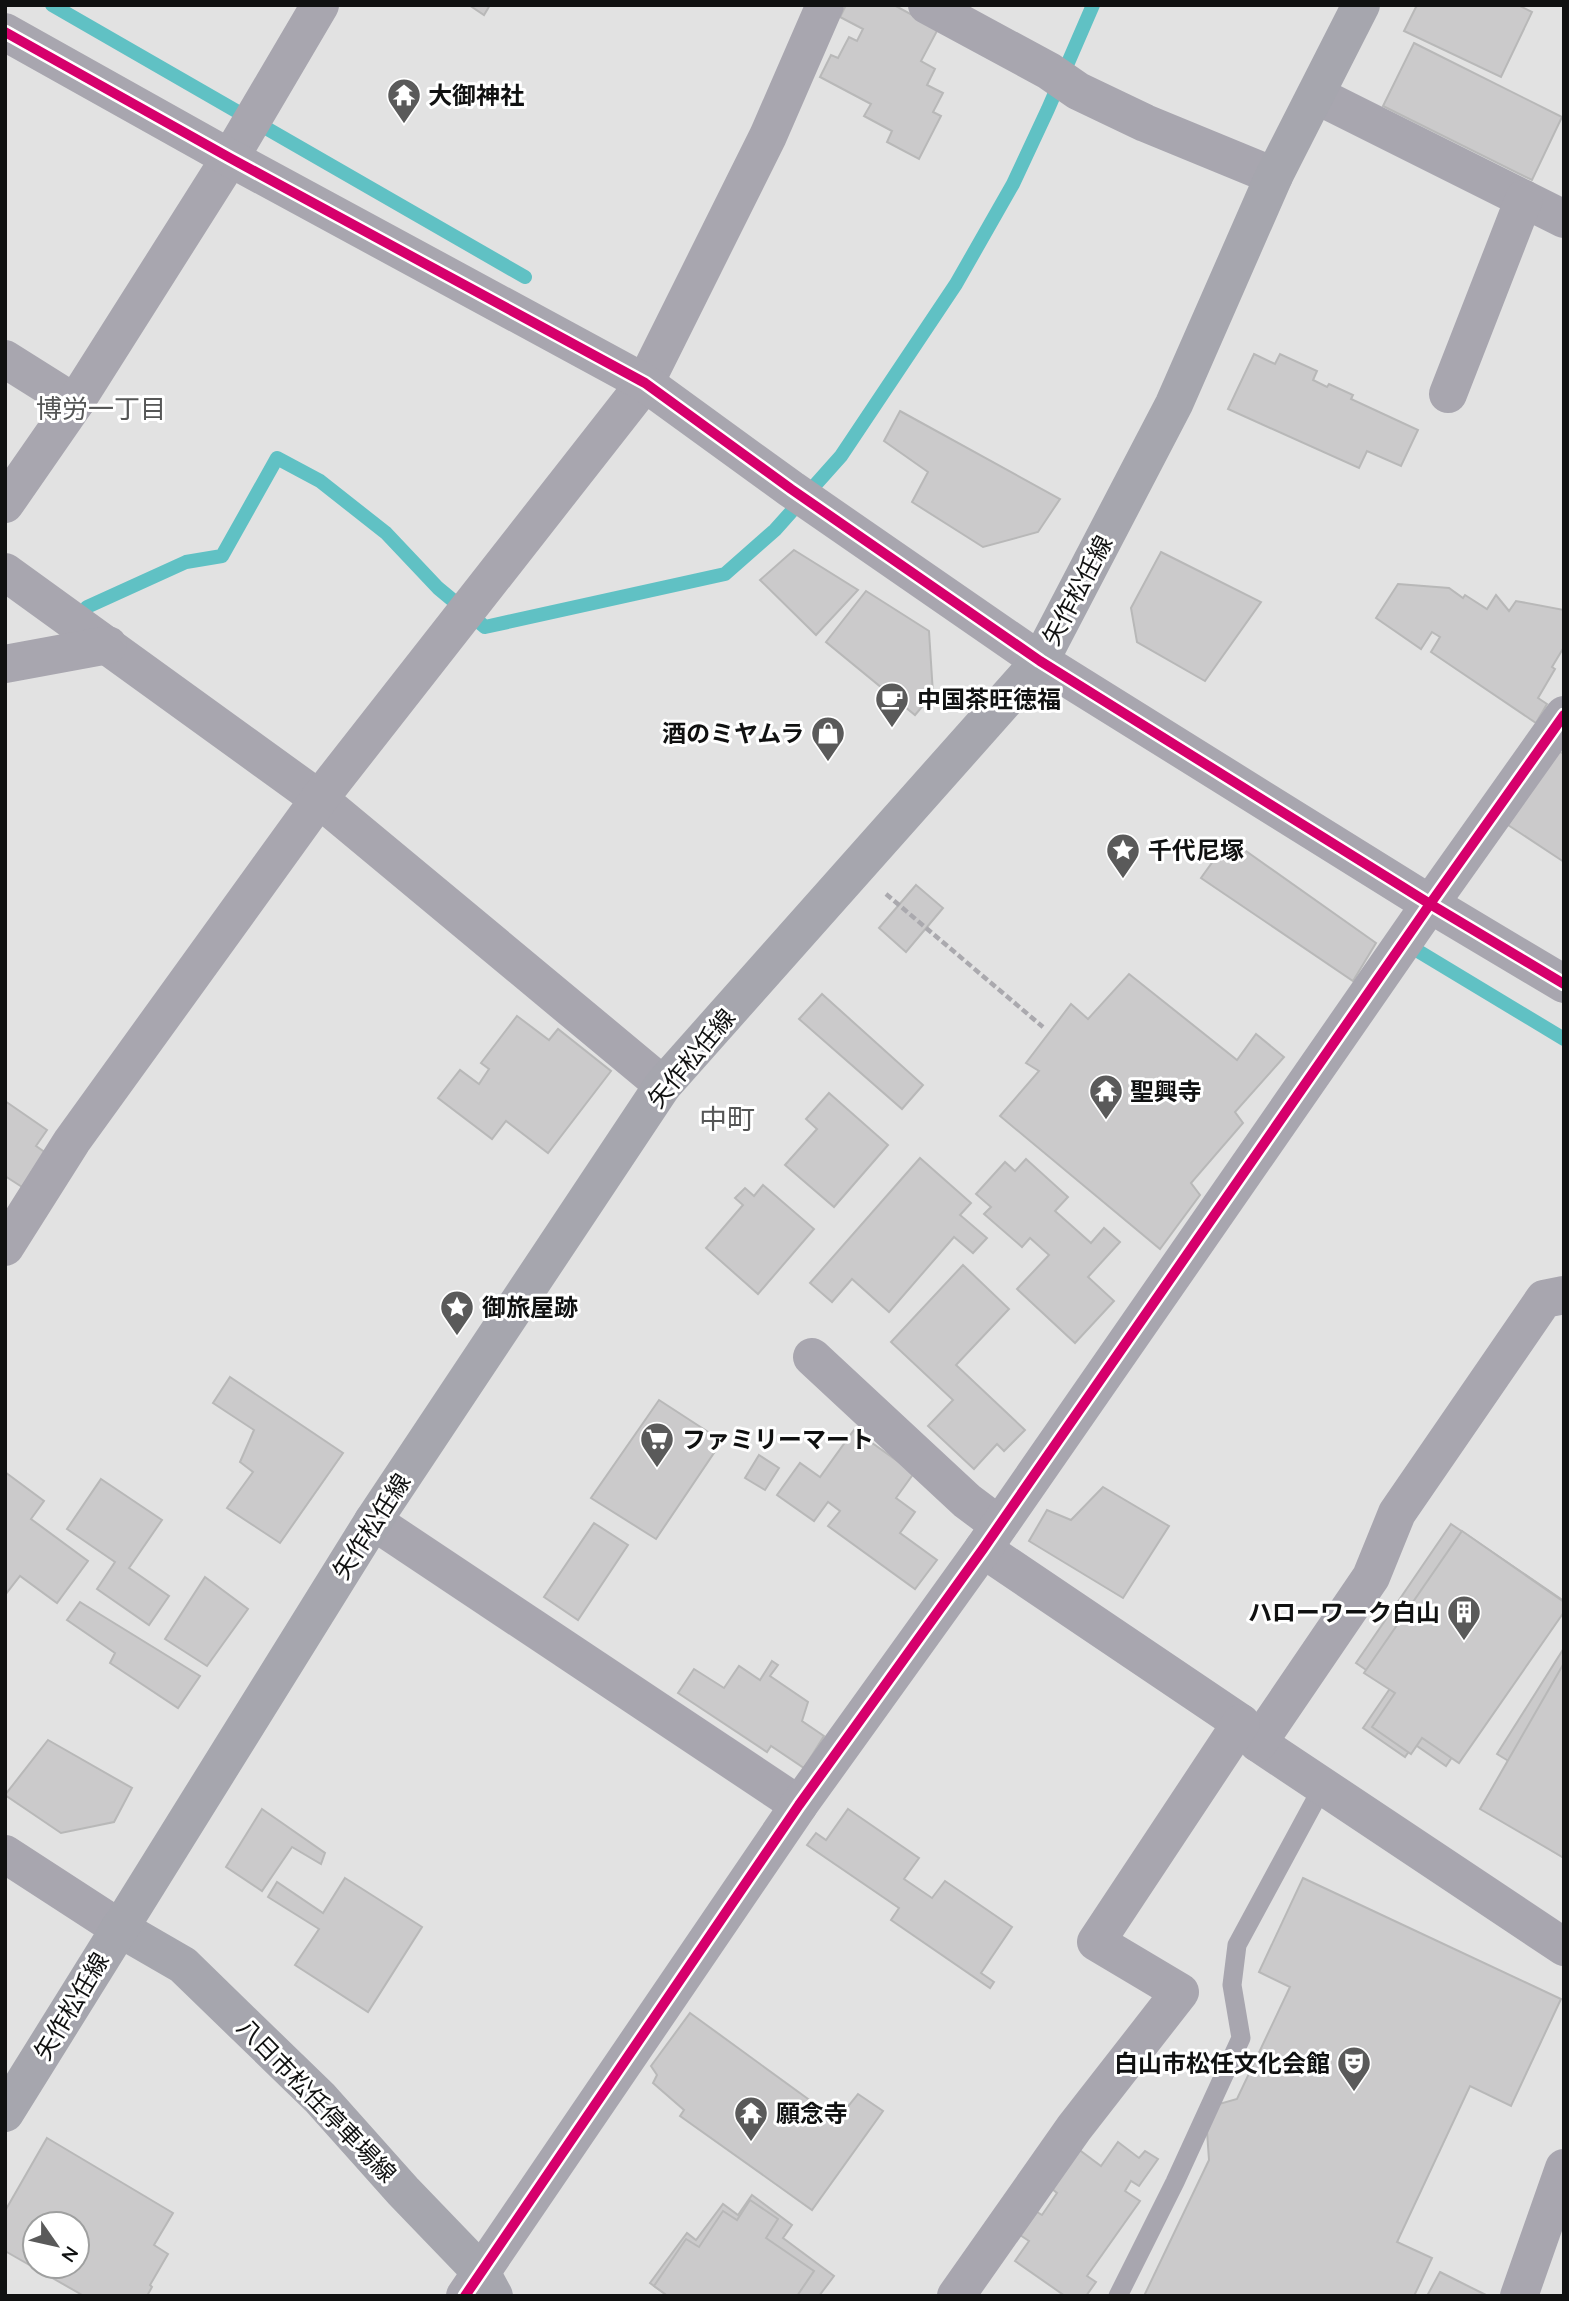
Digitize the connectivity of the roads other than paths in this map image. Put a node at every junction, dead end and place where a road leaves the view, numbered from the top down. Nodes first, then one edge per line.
1 (320, 5) edge
2 (825, 5) edge
3 (927, 5) edge
4 (1361, 5) edge
5 (5, 32) edge
6 (1315, 95) junction
7 (245, 132) junction
8 (1274, 176) junction
9 (1524, 199) junction
10 (1564, 219) edge
11 (5, 359) edge
12 (645, 383) junction
13 (1448, 394) dead end
14 (75, 403) junction
15 (5, 504) edge
16 (5, 572) edge
17 (108, 645) junction
18 (1040, 661) junction
19 (5, 664) edge
20 (1564, 715) edge
21 (318, 799) junction
22 (1430, 904) junction
23 (1564, 984) edge
24 (663, 1085) junction
25 (5, 1247) edge
26 (1557, 1289) edge
27 (812, 1357) dead end
28 (373, 1521) junction
29 (991, 1537) junction
30 (1250, 1733) junction
31 (1323, 1786) junction
32 (799, 1805) junction
33 (5, 1854) edge
34 (119, 1928) junction
35 (1564, 1947) edge
36 (5, 2113) edge
37 (1564, 2168) edge
38 (480, 2288) edge
39 (956, 2296) edge
40 (1118, 2296) edge
41 (1519, 2296) edge

1 - 7 street
2 - 12 street
3 - 8 street
4 - 6 main road, 矢作松任線
5 - 7 street
6 - 8 main road, 矢作松任線
6 - 9 street
7 - 12 street
7 - 14 street
8 - 18 main road, 矢作松任線
9 - 10 street
9 - 13 street
11 - 14 street
12 - 18 street
12 - 21 street
14 - 15 street
16 - 17 street
17 - 19 street
17 - 21 street
18 - 22 street
18 - 24 main road, 矢作松任線
20 - 22 street
21 - 24 street
21 - 25 street
22 - 23 street
22 - 29 street
24 - 28 main road, 矢作松任線
26 - 30 street
27 - 29 street
28 - 32 street
28 - 34 main road, 矢作松任線
29 - 30 street
29 - 32 street
30 - 31 street
30 - 39 street
31 - 35 street
31 - 40 lane
32 - 38 street
33 - 34 street
34 - 36 main road, 矢作松任線
34 - 38 main road, 八日市松任停車場線
37 - 41 street

